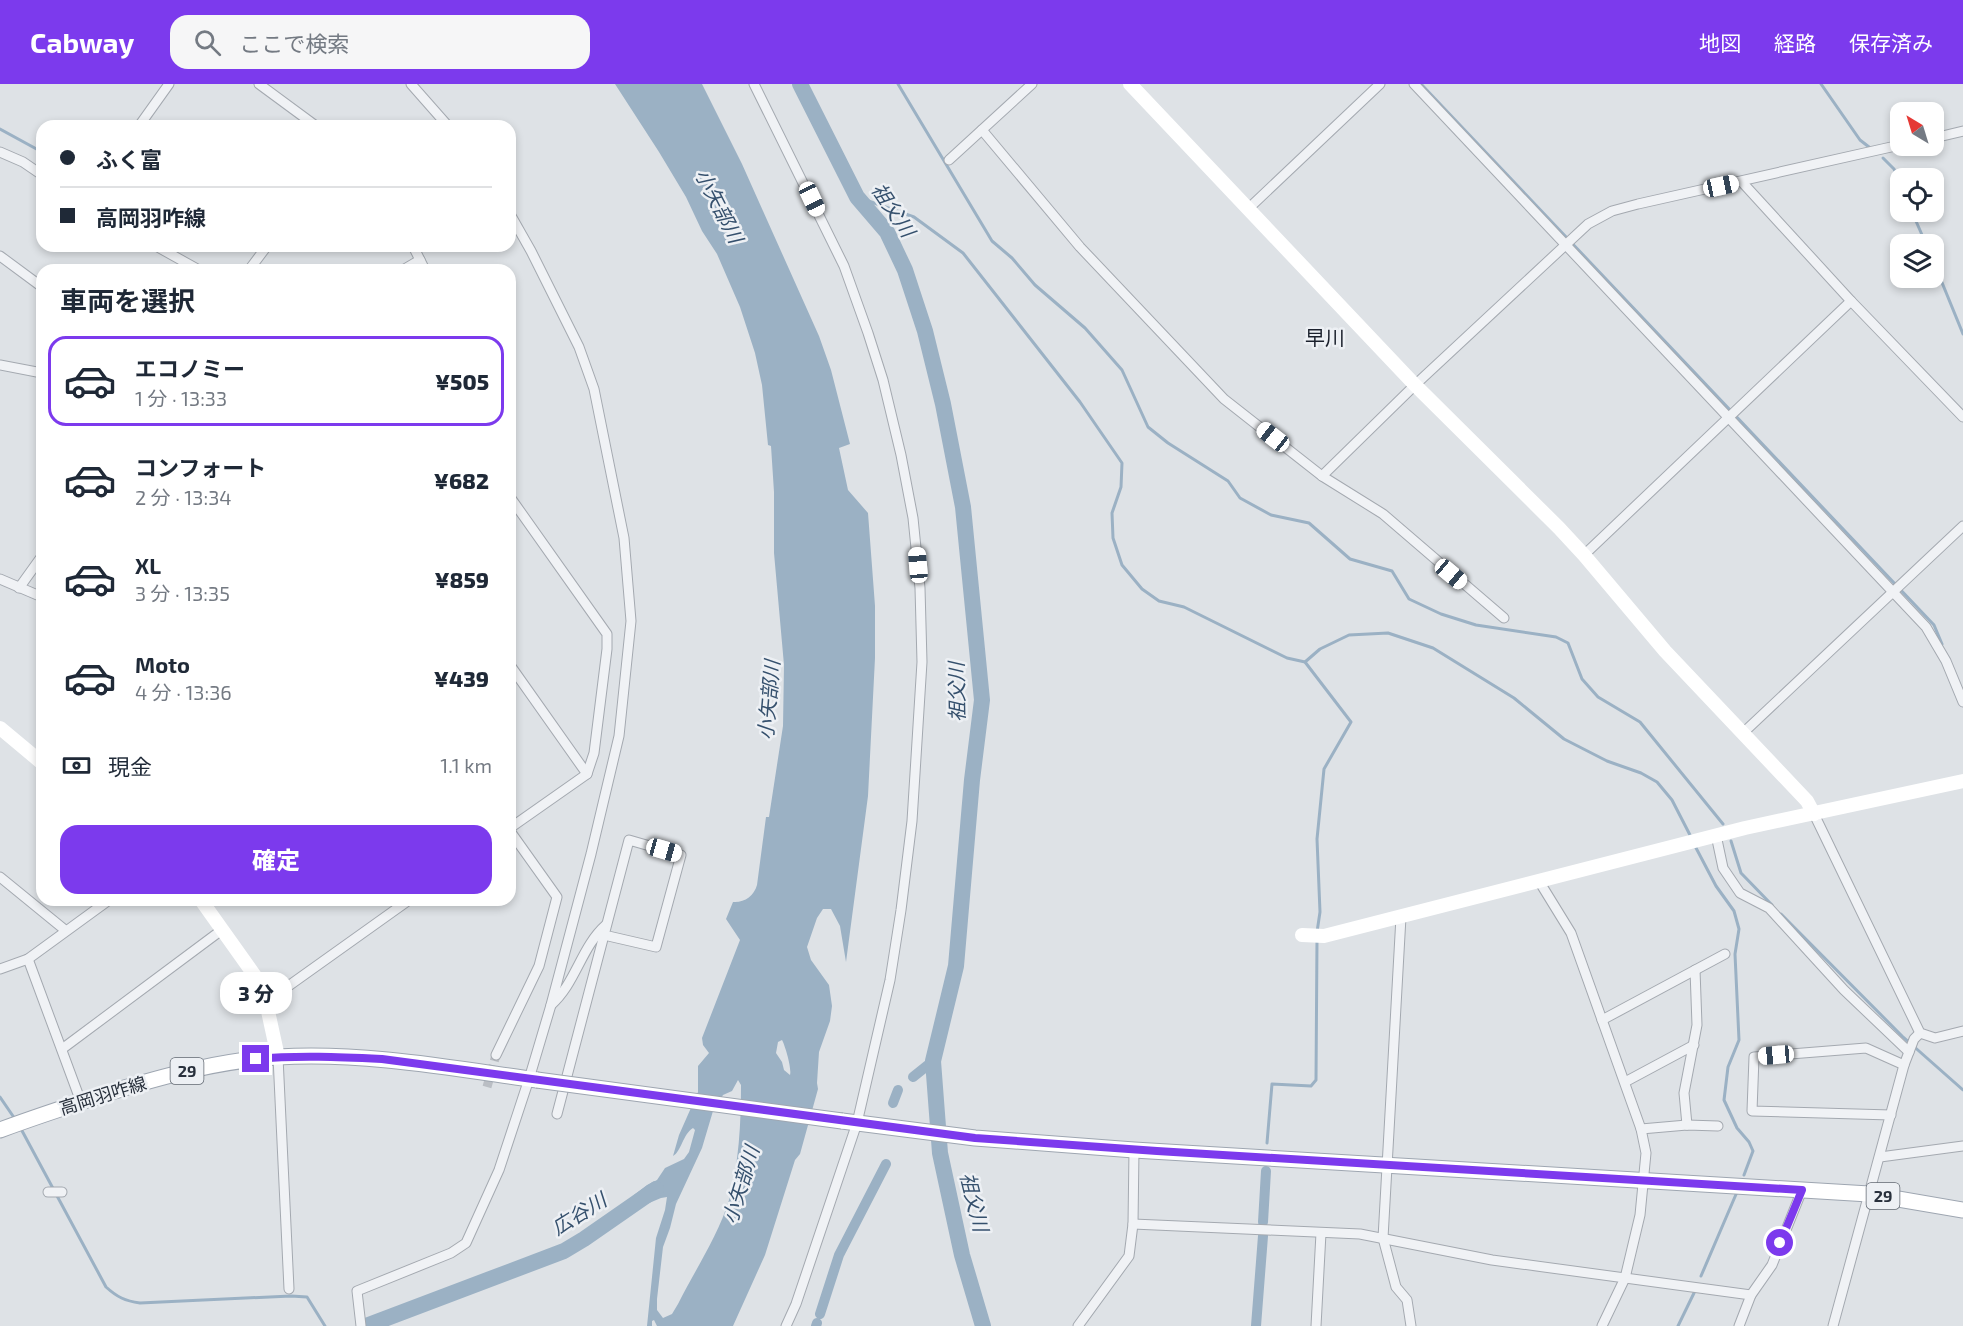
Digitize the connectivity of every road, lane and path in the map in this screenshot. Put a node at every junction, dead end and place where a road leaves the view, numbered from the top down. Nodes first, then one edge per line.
1 (169, 84) edge
2 (259, 84) edge
3 (411, 84) edge
4 (754, 84) edge
5 (1032, 84) edge
6 (1130, 84) edge
7 (1380, 84) edge
8 (1414, 84) edge
9 (143, 120) edge
10 (308, 120) edge
11 (443, 120) edge
12 (982, 130) junction
13 (1963, 131) edge
14 (1944, 136) edge
15 (1890, 147) edge
16 (0, 152) edge
17 (950, 160) dead end
18 (36, 171) edge
19 (1742, 182) junction
20 (1248, 209) junction
21 (516, 225) edge
22 (1569, 241) junction
23 (167, 252) edge
24 (416, 252) edge
25 (0, 256) edge
26 (420, 260) junction
27 (188, 264) edge
28 (414, 264) edge
29 (422, 264) edge
30 (36, 283) edge
31 (1851, 301) junction
32 (0, 365) edge
33 (36, 373) edge
34 (1415, 386) junction
35 (1733, 414) junction
36 (1963, 417) edge
37 (1322, 476) junction
38 (516, 505) edge
39 (1963, 526) edge
40 (1584, 555) junction
41 (36, 564) edge
42 (1, 580) edge
43 (19, 588) junction
44 (1897, 589) junction
45 (36, 595) edge
46 (1504, 618) dead end
47 (516, 674) edge
48 (1963, 700) edge
49 (0, 728) edge
50 (1743, 733) junction
51 (36, 758) edge
52 (586, 774) junction
53 (1963, 781) edge
54 (1814, 814) junction
55 (516, 826) edge
56 (1716, 835) junction
57 (516, 839) edge
58 (0, 877) edge
59 (1539, 881) junction
60 (100, 906) edge
61 (207, 906) edge
62 (398, 906) edge
63 (1401, 917) junction
64 (606, 925) junction
65 (223, 929) junction
66 (65, 930) junction
67 (603, 935) junction
68 (1314, 936) dead end
69 (1725, 954) dead end
70 (28, 959) junction
71 (0, 969) edge
72 (1695, 970) junction
73 (266, 1002) junction
74 (551, 1005) junction
75 (1602, 1020) junction
76 (1963, 1031) edge
77 (1920, 1033) junction
78 (1694, 1045) junction
79 (62, 1049) junction
80 (1909, 1052) junction
81 (496, 1055) tunnel mouth
82 (278, 1057) junction
83 (1904, 1065) junction
84 (533, 1079) junction
85 (1624, 1082) junction
86 (81, 1102) junction
87 (556, 1114) dead end
88 (1891, 1115) junction
89 (850, 1122) junction
90 (1687, 1125) junction
91 (1718, 1126) dead end
92 (1641, 1129) junction
93 (0, 1130) edge
94 (1963, 1146) edge
95 (1134, 1150) junction
96 (1880, 1157) junction
97 (1388, 1165) junction
98 (1644, 1180) junction
99 (1802, 1190) junction
100 (48, 1192) dead end
101 (62, 1192) dead end
102 (1869, 1194) junction
103 (1963, 1210) edge
104 (1133, 1224) junction
105 (1321, 1233) junction
106 (1383, 1238) junction
107 (1625, 1278) junction
108 (289, 1289) dead end
109 (1751, 1295) junction
110 (361, 1326) edge
111 (786, 1326) edge
112 (1078, 1326) edge
113 (1316, 1326) edge
114 (1411, 1326) edge
115 (1602, 1326) edge
116 (1739, 1326) edge
117 (1833, 1326) edge

1 - 9 street
2 - 10 street
3 - 11 street
4 - 89 street
5 - 12 street
6 - 20 street
7 - 20 street
8 - 22 street
12 - 17 street
12 - 37 street
13 - 14 street
15 - 19 street
16 - 18 street
19 - 22 street
19 - 31 street
20 - 34 street
21 - 74 street
22 - 34 street
22 - 35 street
23 - 27 street
24 - 26 street
25 - 30 street
26 - 28 street
26 - 29 street
31 - 35 street
31 - 36 street
32 - 33 street
34 - 37 street
34 - 40 street
35 - 40 street
35 - 44 street
37 - 46 street
38 - 52 street
39 - 44 street
40 - 50 street
41 - 43 street
42 - 43 street
43 - 45 street
44 - 48 street
44 - 50 street
47 - 52 street
49 - 51 street
50 - 54 street
52 - 55 street
53 - 54 street
54 - 56 street
54 - 77 street
56 - 59 street
56 - 80 street
57 - 81 street
58 - 66 street
59 - 63 street
59 - 75 street
60 - 66 street
61 - 65 street
62 - 73 street
63 - 68 street
63 - 97 street
64 - 67 street
64 - 67 street
64 - 74 street
65 - 73 street
65 - 79 street
66 - 70 street
67 - 87 street
69 - 72 street
70 - 71 street
70 - 79 street
72 - 75 street
72 - 78 street
73 - 82 street
74 - 84 street
75 - 85 street
76 - 77 street
77 - 80 street
78 - 85 street
78 - 90 street
79 - 86 street
80 - 83 street
82 - 84 main road, 高岡羽咋線 / 29
82 - 86 main road, 高岡羽咋線 / 29
82 - 108 street
83 - 88 street
83 - 88 street
84 - 89 main road, 高岡羽咋線 / 29, bridge
84 - 110 street
85 - 92 street
86 - 93 main road, 高岡羽咋線 / 29
88 - 96 street
89 - 95 main road, 高岡羽咋線 / 29
89 - 111 street
90 - 91 street
90 - 92 street
92 - 98 street
94 - 96 street
95 - 97 main road, 高岡羽咋線 / 29
95 - 104 street
96 - 102 street
97 - 98 main road, 高岡羽咋線 / 29
97 - 106 street
98 - 99 main road, 高岡羽咋線 / 29
98 - 107 street
99 - 102 main road, 高岡羽咋線 / 29
99 - 109 street
100 - 101 street
102 - 103 main road, 高岡羽咋線 / 29
102 - 117 street
104 - 105 street
104 - 112 street
105 - 106 street
105 - 113 street
106 - 107 street
106 - 114 street
107 - 109 street
107 - 115 street
109 - 116 street

